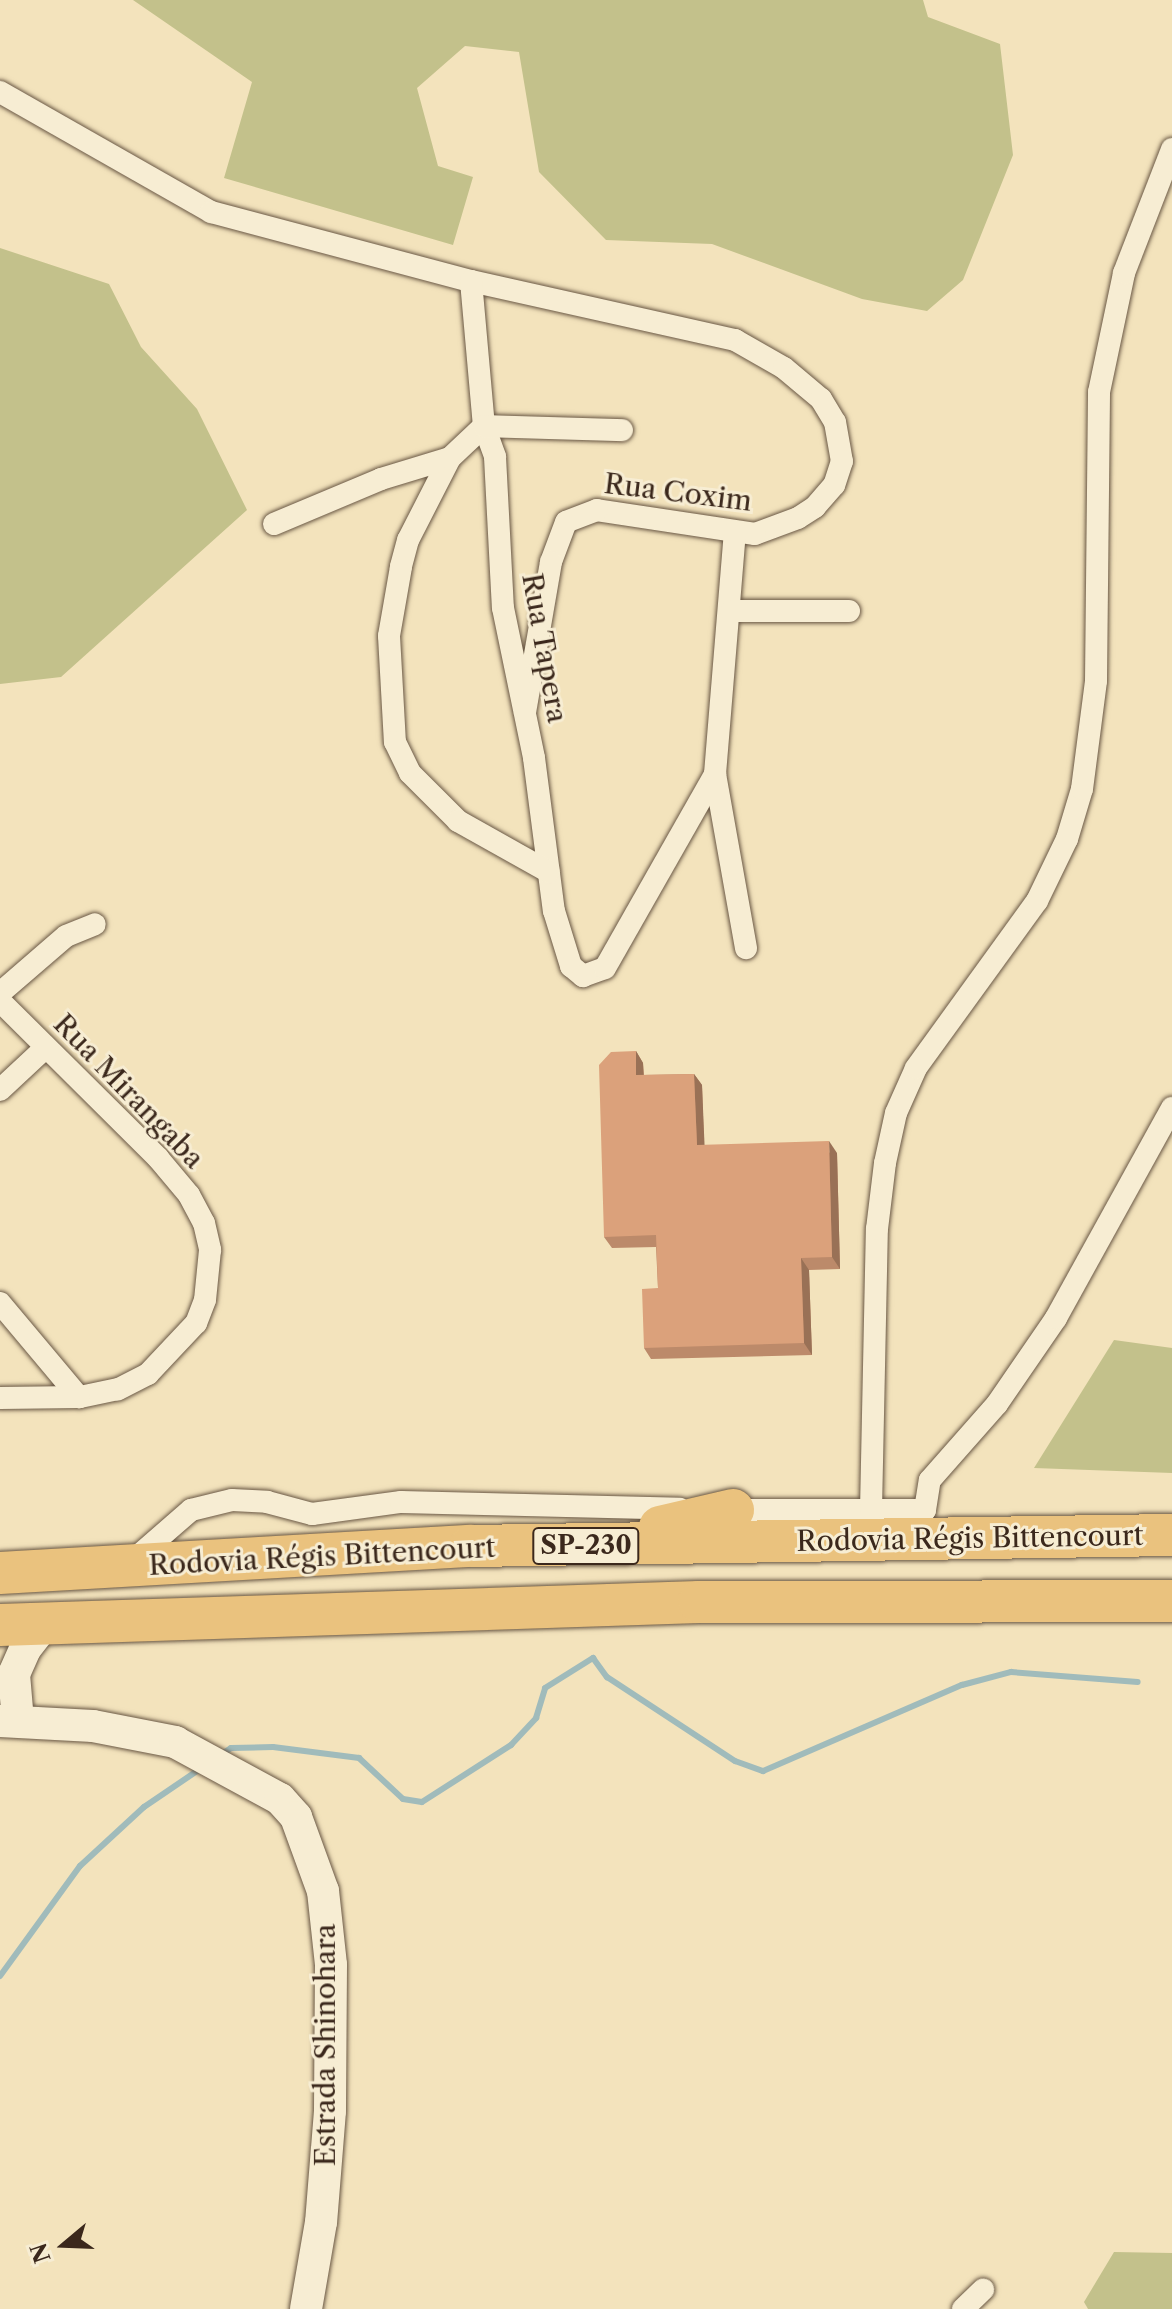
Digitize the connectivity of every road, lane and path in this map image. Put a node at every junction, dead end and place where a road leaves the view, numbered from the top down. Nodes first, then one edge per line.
1 (0, 92) edge
2 (1172, 149) edge
3 (471, 281) junction
4 (484, 426) junction
5 (622, 430) dead end
6 (450, 458) junction
7 (274, 524) dead end
8 (735, 532) junction
9 (731, 611) junction
10 (849, 611) dead end
11 (525, 712) junction
12 (715, 774) junction
13 (549, 872) junction
14 (95, 924) dead end
15 (746, 948) dead end
16 (0, 993) edge
17 (0, 1001) edge
18 (45, 1048) junction
19 (0, 1090) edge
20 (1172, 1108) edge
21 (0, 1303) edge
22 (79, 1397) junction
23 (0, 1398) edge
24 (733, 1510) junction
25 (871, 1510) junction
26 (925, 1510) junction
27 (1123, 1532) junction
28 (1172, 1535) edge
29 (471, 1546) junction
30 (126, 1567) junction
31 (0, 1573) edge
32 (1172, 1601) edge
33 (45, 1623) junction
34 (0, 1625) edge
35 (9, 1721) edge
36 (983, 2290) dead end
37 (306, 2309) edge
38 (963, 2309) edge

1 - 3 street, Rua Coxim
2 - 25 street
3 - 4 street, Rua Tapera
3 - 8 street, Rua Coxim
4 - 5 street
4 - 6 street
4 - 11 street, Rua Tapera
6 - 7 street
6 - 13 street
8 - 9 street
8 - 11 street, Rua Coxim
9 - 10 street
9 - 12 street
11 - 13 street, Rua Tapera
12 - 13 street, Rua Tapera
12 - 15 street
14 - 16 street
17 - 18 street, Rua Mirangaba
18 - 19 street
18 - 22 street, Rua Mirangaba
20 - 26 street
21 - 22 street
22 - 23 street, Rua Mirangaba
24 - 25 street
24 - 29 highway
24 - 30 street
25 - 26 street
26 - 27 highway
27 - 28 highway, Rodovia Régis Bittencourt / SP-230
27 - 29 highway, Rodovia Régis Bittencourt / SP-230
29 - 30 highway, Rodovia Régis Bittencourt / SP-230
30 - 31 highway, Rodovia Régis Bittencourt / SP-230
32 - 33 highway, Rodovia Régis Bittencourt / SP-230
33 - 34 highway, Rodovia Régis Bittencourt / SP-230
33 - 35 street
35 - 37 street, Estrada Shinohara
36 - 38 street

